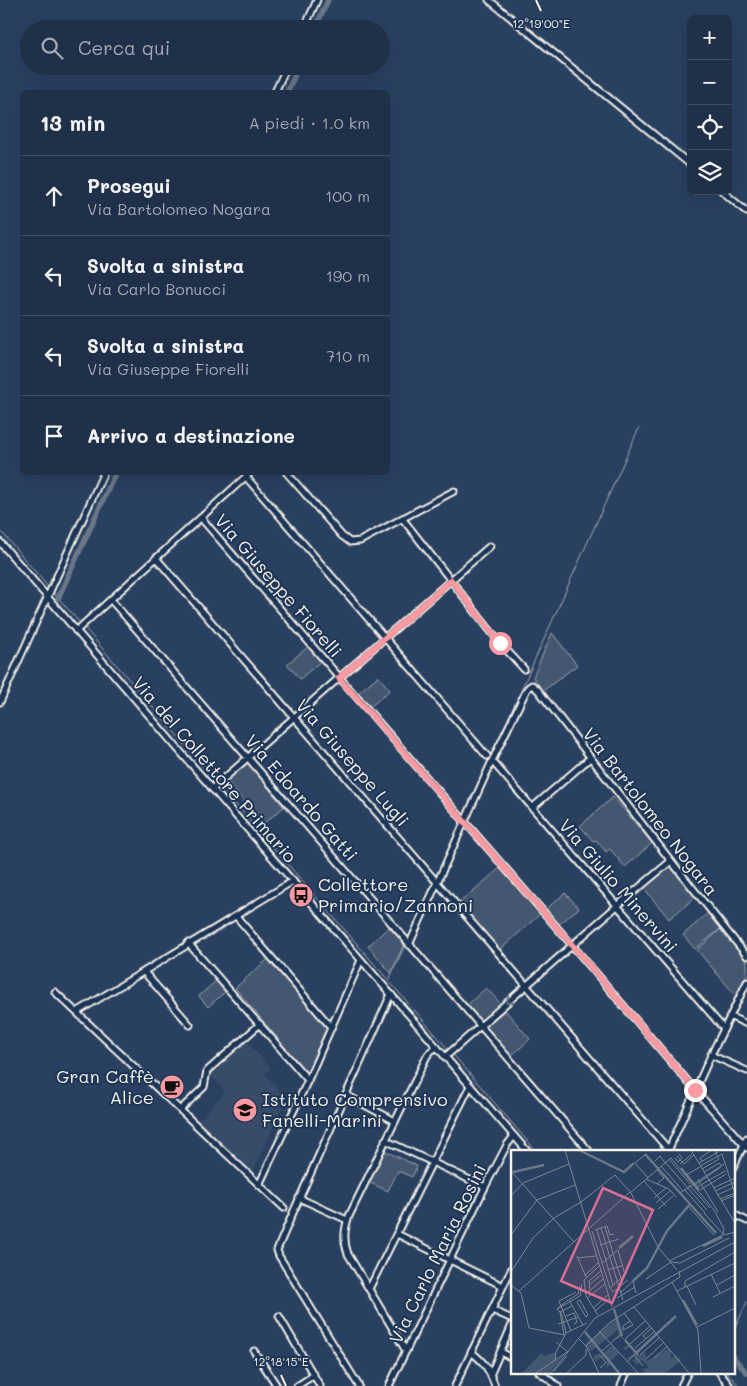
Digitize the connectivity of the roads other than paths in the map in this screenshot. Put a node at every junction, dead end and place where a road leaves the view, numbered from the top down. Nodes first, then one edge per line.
1 (317, 0) edge
2 (489, 0) edge
3 (308, 20) edge
4 (283, 75) edge
5 (276, 90) edge
6 (687, 162) edge
7 (727, 195) edge
8 (747, 212) edge
9 (103, 475) edge
10 (289, 475) edge
11 (246, 477) joint
12 (454, 491) dead end
13 (201, 518) junction
14 (402, 518) junction
15 (0, 542) edge
16 (490, 546) dead end
17 (156, 558) junction
18 (451, 580) junction
19 (47, 598) junction
20 (111, 600) junction
21 (76, 631) junction
22 (385, 638) junction
23 (524, 669) dead end
24 (339, 678) junction
25 (0, 702) edge
26 (294, 718) junction
27 (487, 756) dead end
28 (248, 757) junction
29 (590, 758) junction
30 (492, 761) junction
31 (212, 789) junction
32 (532, 808) junction
33 (464, 822) junction
34 (671, 861) junction
35 (293, 881) junction
36 (437, 883) junction
37 (617, 906) junction
38 (236, 916) junction
39 (188, 943) junction
40 (409, 945) junction
41 (572, 945) junction
42 (747, 956) edge
43 (361, 960) junction
44 (144, 972) junction
45 (747, 982) edge
46 (526, 986) junction
47 (55, 992) dead end
48 (391, 994) junction
49 (741, 995) junction
50 (747, 998) edge
51 (77, 1012) junction
52 (731, 1017) junction
53 (260, 1024) junction
54 (747, 1024) edge
55 (190, 1025) dead end
56 (481, 1026) junction
57 (332, 1027) junction
58 (724, 1029) junction
59 (437, 1047) junction
60 (711, 1055) junction
61 (445, 1057) junction
62 (747, 1071) edge
63 (308, 1080) junction
64 (470, 1086) junction
65 (695, 1090) junction
66 (346, 1095) junction
67 (180, 1110) junction
68 (395, 1121) junction
69 (514, 1136) junction
70 (747, 1138) edge
71 (386, 1140) junction
72 (745, 1146) edge
73 (526, 1150) edge
74 (588, 1150) edge
75 (668, 1150) edge
76 (433, 1162) junction
77 (734, 1166) edge
78 (259, 1185) junction
79 (485, 1187) junction
80 (299, 1198) junction
81 (284, 1208) dead end
82 (734, 1214) edge
83 (347, 1220) junction
84 (747, 1221) edge
85 (397, 1234) junction
86 (450, 1260) junction
87 (511, 1270) edge
88 (503, 1286) junction
89 (369, 1290) junction
90 (492, 1310) junction
91 (279, 1316) dead end
92 (511, 1318) edge
93 (511, 1327) edge
94 (254, 1350) dead end
95 (406, 1351) junction
96 (471, 1352) junction
97 (501, 1352) junction
98 (511, 1357) edge
99 (491, 1373) junction
100 (542, 1374) edge
101 (627, 1374) edge
102 (687, 1374) edge
103 (720, 1374) edge
104 (314, 1375) junction
105 (276, 1386) edge
106 (296, 1386) edge
107 (320, 1386) edge
108 (359, 1386) edge
109 (389, 1386) edge
110 (455, 1386) edge
111 (494, 1386) edge
112 (558, 1386) edge
113 (621, 1386) edge
114 (681, 1386) edge
115 (730, 1386) edge

1 - 3 street
2 - 6 street
4 - 5 street
7 - 8 street
9 - 19 street
10 - 14 street
11 - 13 street
11 - 22 street
12 - 14 street
13 - 17 street
13 - 24 street, Via Giuseppe Fiorelli
14 - 18 street
15 - 19 street, Via del Collettore Primario
16 - 18 street
17 - 20 street
17 - 26 street, Via Giuseppe Lugli
18 - 22 street
18 - 23 street
19 - 21 street, Via del Collettore Primario
19 - 25 street
20 - 21 street
20 - 28 street, Via Edoardo Gatti
21 - 31 street, Via del Collettore Primario
22 - 24 street
22 - 27 street
24 - 26 street
24 - 33 street, Via Giuseppe Fiorelli
26 - 28 street
26 - 36 street, Via Giuseppe Lugli
28 - 31 street
28 - 40 street, Via Edoardo Gatti
29 - 30 street, Via Bartolomeo Nogara
29 - 32 street
29 - 34 street, Via Bartolomeo Nogara
30 - 32 street, Via Giulio Minervini
30 - 33 street
31 - 35 street, Via del Collettore Primario
32 - 37 street, Via Giulio Minervini
33 - 36 street
33 - 41 street, Via Giuseppe Fiorelli
34 - 37 street
34 - 42 street, Via Bartolomeo Nogara
35 - 38 street
35 - 43 street, Via del Collettore Primario
36 - 40 street
36 - 46 street, Via Giuseppe Lugli
37 - 41 street
37 - 58 street, Via Giulio Minervini
38 - 39 street
38 - 57 street
39 - 44 street
39 - 53 street
40 - 56 street, Via Edoardo Gatti
41 - 46 street
41 - 65 street, Via Giuseppe Fiorelli
43 - 48 street, Via del Collettore Primario
43 - 57 street
44 - 51 street
44 - 55 street
45 - 49 street
46 -> 56 street
46 - 75 street, Via Giuseppe Lugli
47 - 51 street
48 - 59 street, Via del Collettore Primario
48 - 66 street
49 - 50 street
49 - 52 street
51 - 67 street
52 - 54 street
52 - 58 street
53 - 63 street
53 - 67 street
56 - 61 street
56 - 74 street, Via Edoardo Gatti
57 - 63 street
58 - 60 street
59 - 61 street, Via del Collettore Primario
59 - 68 street
60 - 62 street
60 - 65 street
61 - 64 street, Via del Collettore Primario
63 - 78 street
64 - 69 street, Via del Collettore Primario
64 - 76 street
65 - 72 street, Via Giuseppe Fiorelli
65 - 75 street
66 - 68 street
66 - 80 street
67 - 78 street
68 - 71 street
69 - 73 street, Via del Collettore Primario
69 - 79 street, Via Carlo Maria Rosini
70 - 72 street
71 - 76 street
71 - 83 street
72 - 77 street
76 - 79 street
76 - 85 street
78 - 81 street
79 - 86 street, Via Carlo Maria Rosini
80 - 83 street
80 - 108 street
82 - 84 street
83 - 89 street
85 - 86 street
85 - 89 street
86 - 88 street
86 - 95 street, Via Carlo Maria Rosini
87 - 88 street
88 - 90 street
89 - 95 street
90 - 92 street
90 - 96 street
91 - 104 street
93 - 97 street
94 - 105 street
95 - 109 street, Via Carlo Maria Rosini
96 - 99 street
96 - 110 street
97 - 98 street
97 - 99 street
99 - 111 street
100 - 112 street
101 - 113 street
102 - 114 street
103 - 115 street
104 - 106 street
104 - 107 street

